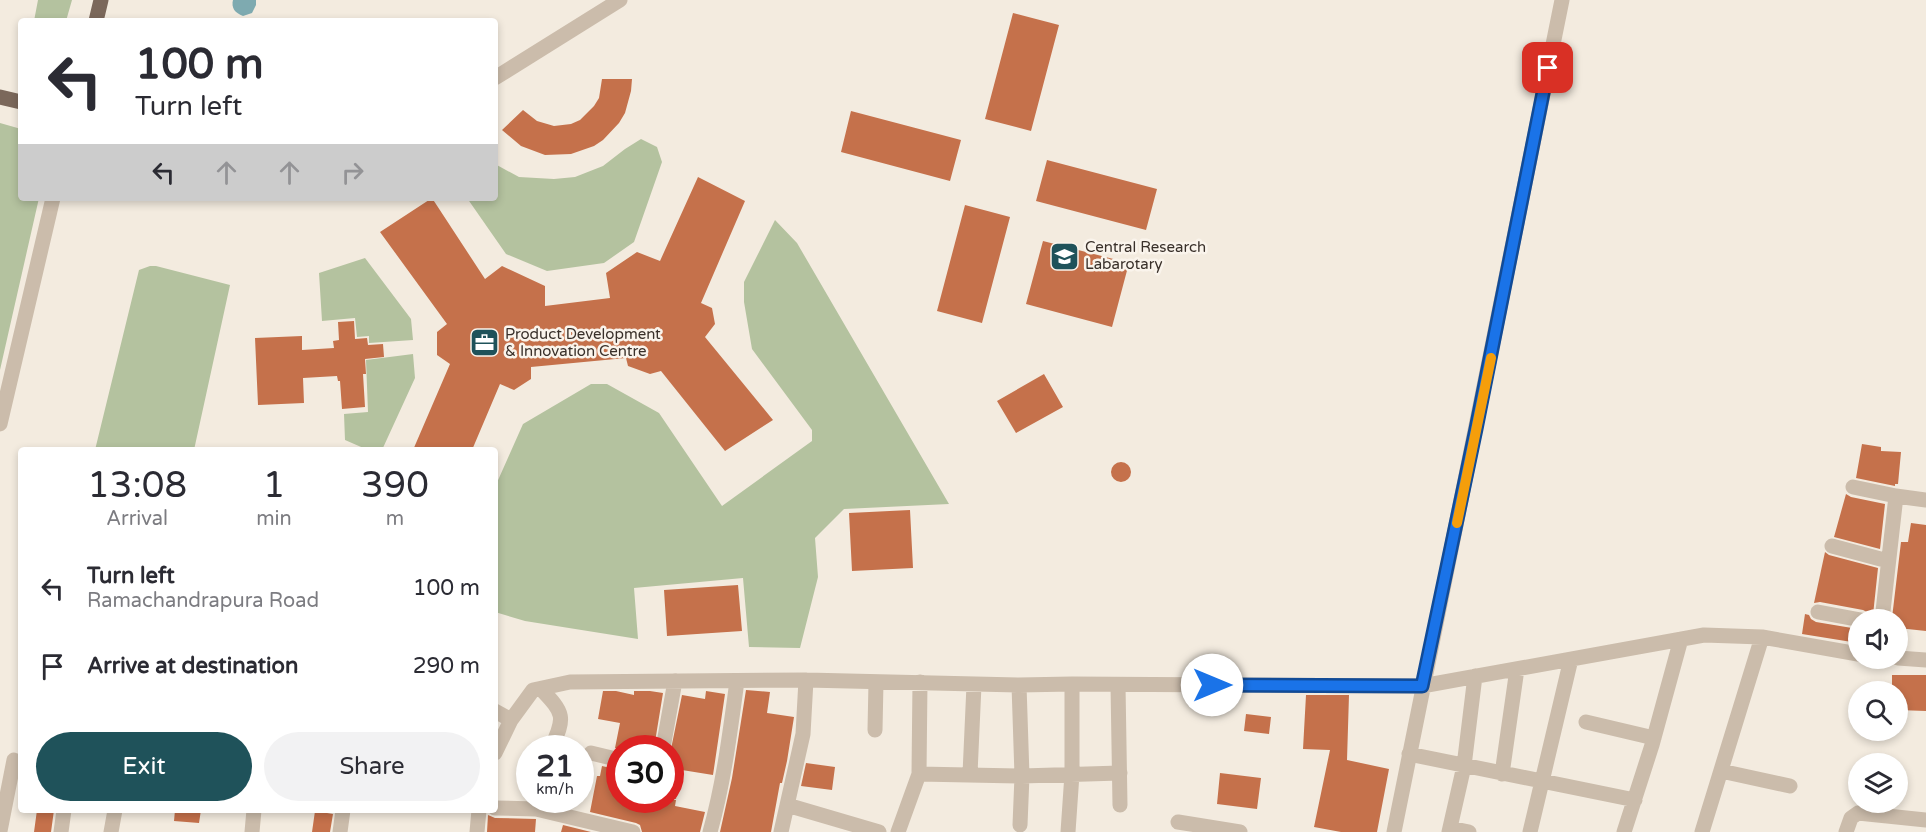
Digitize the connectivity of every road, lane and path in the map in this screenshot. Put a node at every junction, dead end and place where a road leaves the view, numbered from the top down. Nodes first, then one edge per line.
1 (101, 0) edge
2 (620, 0) edge
3 (1562, 0) edge
4 (97, 18) edge
5 (498, 76) edge
6 (0, 97) edge
7 (18, 101) edge
8 (52, 201) edge
9 (0, 424) edge
10 (1853, 487) dead end
11 (1896, 496) junction
12 (1926, 500) edge
13 (1832, 546) dead end
14 (1888, 561) junction
15 (1883, 609) edge
16 (1818, 612) dead end
17 (1848, 618) edge
18 (1762, 637) junction
19 (1681, 639) junction
20 (1848, 652) edge
21 (1570, 659) junction
22 (1908, 659) edge
23 (1926, 660) edge
24 (1517, 669) junction
25 (1475, 676) junction
26 (806, 680) junction
27 (675, 681) junction
28 (737, 681) junction
29 (876, 682) junction
30 (920, 682) junction
31 (1072, 684) junction
32 (974, 685) junction
33 (1119, 685) junction
34 (1019, 686) junction
35 (1422, 686) junction
36 (541, 689) junction
37 (498, 713) edge
38 (511, 720) junction
39 (1586, 722) dead end
40 (875, 730) dead end
41 (557, 735) edge
42 (665, 735) edge
43 (1654, 738) junction
44 (498, 747) edge
45 (1409, 754) junction
46 (12, 761) edge
47 (1464, 766) junction
48 (1721, 771) junction
49 (1120, 773) junction
50 (919, 774) junction
51 (970, 774) junction
52 (1072, 774) junction
53 (1502, 774) junction
54 (1022, 776) junction
55 (1542, 781) junction
56 (1790, 786) dead end
57 (1635, 800) junction
58 (787, 804) junction
59 (1120, 805) dead end
60 (498, 808) edge
61 (64, 813) edge
62 (114, 813) edge
63 (254, 813) edge
64 (343, 813) edge
65 (478, 813) edge
66 (1926, 819) edge
67 (1178, 822) dead end
68 (1020, 825) dead end
69 (1450, 830) edge
70 (0, 831) edge
71 (61, 832) edge
72 (111, 832) edge
73 (252, 832) edge
74 (340, 832) edge
75 (477, 832) edge
76 (633, 832) edge
77 (710, 832) edge
78 (781, 832) edge
79 (879, 832) edge
80 (898, 832) edge
81 (1068, 832) edge
82 (1239, 832) edge
83 (1394, 832) edge
84 (1470, 832) edge
85 (1530, 832) edge
86 (1624, 832) edge
87 (1702, 832) edge
88 (1846, 832) edge

1 - 4 main road
2 - 5 street
3 - 35 street
6 - 7 main road
8 - 9 street
10 - 11 street
11 - 12 street
11 - 14 street
13 - 14 street
14 - 15 street
16 - 17 street
18 - 19 street
18 - 20 street
18 - 48 street
19 - 21 street
19 - 43 street
21 - 24 street
21 - 55 street
22 - 23 street
24 - 25 street
24 - 53 street
25 - 35 street
25 - 47 street
26 - 28 street
26 - 29 street
26 - 58 street
27 - 28 street
27 - 36 street
27 - 42 street
28 - 77 street
29 - 30 street
29 - 40 street
30 - 32 street
30 - 50 street
31 - 33 street
31 - 34 street
31 - 52 street
32 - 34 street
32 - 51 street
33 - 35 street
33 - 49 street
34 - 54 street
35 - 45 street
36 - 38 street
36 - 41 street
37 - 38 street
38 - 44 street
39 - 43 street
43 - 57 street
45 - 47 street
45 - 83 street
46 - 70 street
47 - 53 street
47 - 69 street
48 - 56 street
48 - 87 street
49 - 52 street
49 - 59 street
50 - 51 street
50 - 80 street
51 - 54 street
52 - 54 street
52 - 81 street
53 - 55 street
54 - 68 street
55 - 57 street
55 - 85 street
57 - 86 street
58 - 78 street
58 - 79 street
60 - 76 street
61 - 71 street
62 - 72 street
63 - 73 street
64 - 74 street
65 - 75 street
66 - 88 street
67 - 82 street
69 - 84 street

